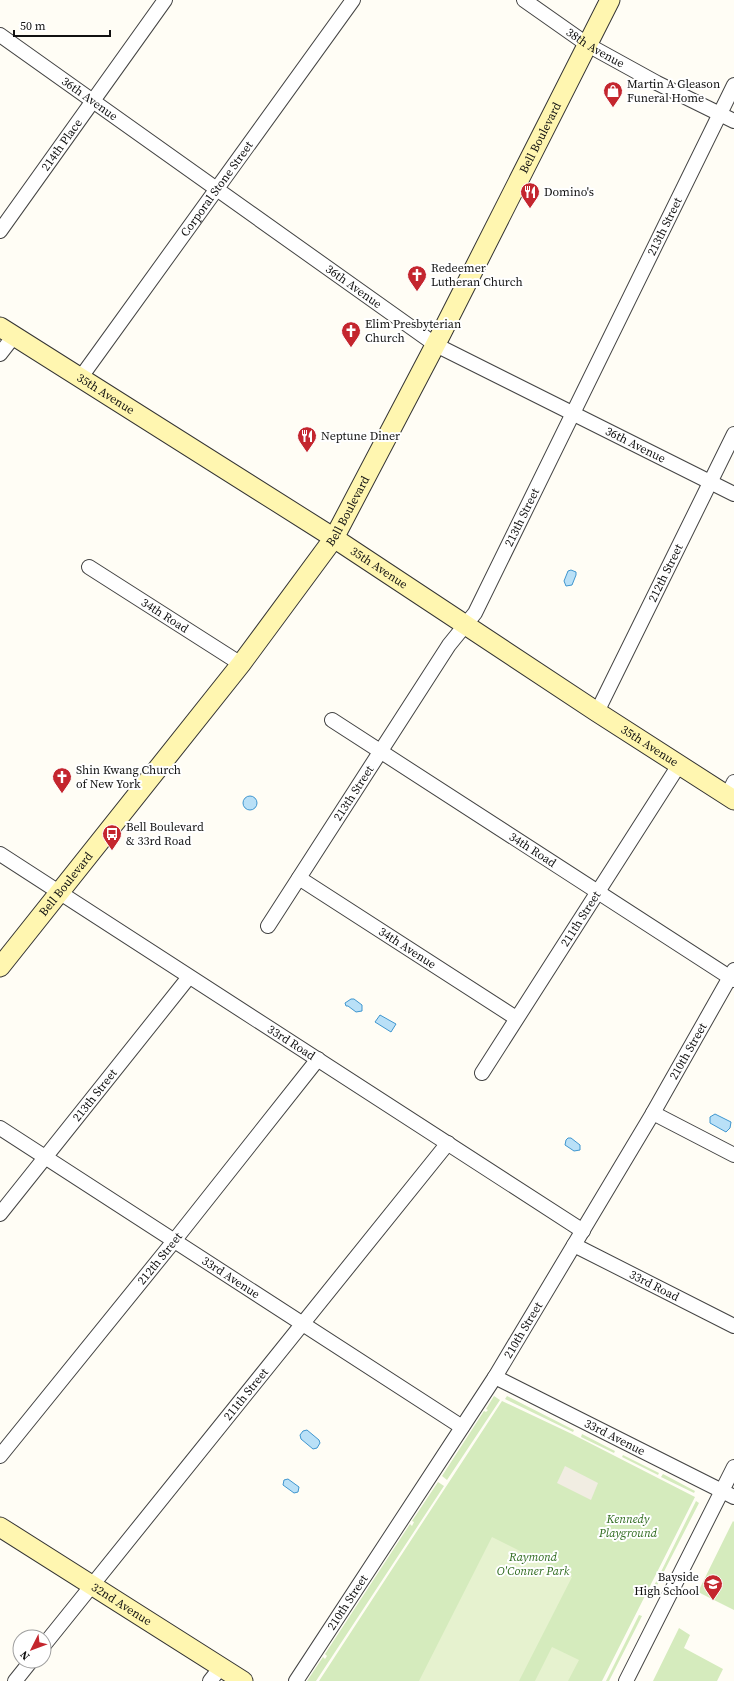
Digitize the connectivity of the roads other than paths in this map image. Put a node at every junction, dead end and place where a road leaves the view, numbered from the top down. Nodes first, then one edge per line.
1 (164, 0) edge
2 (353, 0) edge
3 (524, 0) edge
4 (610, 0) edge
5 (0, 35) edge
6 (588, 45) junction
7 (734, 85) edge
8 (92, 101) junction
9 (720, 114) junction
10 (734, 121) edge
11 (216, 189) junction
12 (0, 231) edge
13 (7, 331) edge
14 (436, 345) junction
15 (0, 354) edge
16 (81, 377) junction
17 (574, 415) junction
18 (734, 434) edge
19 (711, 482) junction
20 (734, 494) edge
21 (334, 538) junction
22 (89, 567) dead end
23 (465, 625) junction
24 (241, 664) junction
25 (597, 712) junction
26 (332, 720) dead end
27 (381, 752) junction
28 (679, 765) junction
29 (732, 793) edge
30 (0, 854) edge
31 (300, 878) junction
32 (598, 891) junction
33 (60, 893) junction
34 (268, 926) dead end
35 (0, 968) edge
36 (189, 976) junction
37 (732, 976) edge
38 (516, 1018) junction
39 (318, 1059) junction
40 (482, 1073) dead end
41 (653, 1113) junction
42 (0, 1128) edge
43 (448, 1143) junction
44 (734, 1155) edge
45 (45, 1157) junction
46 (0, 1214) edge
47 (583, 1231) junction
48 (174, 1241) junction
49 (574, 1245) junction
50 (303, 1324) junction
51 (734, 1326) edge
52 (495, 1377) junction
53 (462, 1427) junction
54 (0, 1456) edge
55 (734, 1467) edge
56 (728, 1495) edge
57 (0, 1527) edge
58 (92, 1585) junction
59 (52, 1635) edge
60 (25, 1669) edge
61 (216, 1674) edge
62 (15, 1681) edge
63 (243, 1681) edge
64 (296, 1681) edge
65 (626, 1681) edge

1 - 8 street, 214th Place
2 - 11 street, Corporal Stone Street
3 - 6 street, 38th Avenue
4 - 6 street, Bell Boulevard
5 - 8 street, 36th Avenue
6 - 9 street, 38th Avenue
6 - 14 street, Bell Boulevard
7 - 9 street, 213th Street
8 - 11 street, 36th Avenue
8 - 12 street, 214th Place
9 - 10 street, 38th Avenue
9 - 17 street, 213th Street
11 - 14 street, 36th Avenue
11 - 16 street, Corporal Stone Street
13 - 15 street
13 - 16 street, 35th Avenue
14 - 17 street, 36th Avenue
14 - 21 street, Bell Boulevard
16 - 21 street, 35th Avenue
17 - 19 street, 36th Avenue
17 - 23 street, 213th Street
18 - 19 street, 212th Street
19 - 20 street, 36th Avenue
19 - 25 street, 212th Street
21 - 23 street, 35th Avenue
21 - 24 street, Bell Boulevard
22 - 24 street, 34th Road
23 - 25 street, 35th Avenue
23 - 27 street, 213th Street
24 - 33 street, Bell Boulevard
25 - 28 street, 35th Avenue
26 - 27 street, 34th Road
27 - 31 street, 213th Street
27 - 32 street, 34th Road
28 - 29 street, 35th Avenue
28 - 32 street, 211th Street
30 - 33 street, 33rd Road
31 - 34 street, 213th Street
31 - 38 street, 34th Avenue
32 - 37 street, 34th Road
32 - 38 street, 211th Street
33 - 35 street, Bell Boulevard
33 - 36 street, 33rd Road
36 - 39 street, 33rd Road
36 - 45 street, 213th Street
37 - 41 street, 210th Street
38 - 40 street, 211th Street
39 - 43 street, 33rd Road
39 - 48 street, 212th Street
41 - 44 street
41 - 47 street, 210th Street
42 - 45 street, 33rd Avenue
43 - 47 street, 33rd Road
43 - 50 street, 211th Street
45 - 46 street, 213th Street
45 - 48 street, 33rd Avenue
47 - 49 street, 210th Street
48 - 50 street, 33rd Avenue
48 - 54 street, 212th Street
49 - 51 street, 33rd Road
49 - 52 street, 210th Street
50 - 53 street, 33rd Avenue
50 - 58 street, 211th Street
52 - 53 street, 210th Street
52 - 56 street, 33rd Avenue
53 - 64 street, 210th Street
55 - 56 street
56 - 65 street
57 - 58 street, 32nd Avenue
58 - 59 street, 211th Street
58 - 61 street, 32nd Avenue
60 - 62 street
61 - 63 street, 32nd Avenue

